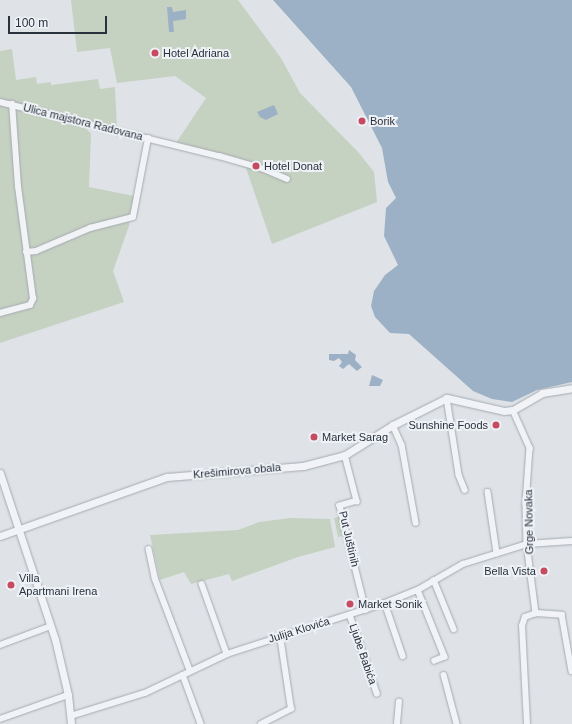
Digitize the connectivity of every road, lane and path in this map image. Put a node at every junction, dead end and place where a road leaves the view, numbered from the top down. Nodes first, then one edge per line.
1 (0, 102) edge
2 (12, 104) junction
3 (148, 138) junction
4 (287, 179) dead end
5 (26, 252) junction
6 (0, 313) edge
7 (572, 388) edge
8 (447, 398) junction
9 (513, 410) junction
10 (393, 425) junction
11 (345, 454) junction
12 (0, 473) edge
13 (465, 490) dead end
14 (488, 492) dead end
15 (416, 523) dead end
16 (19, 529) junction
17 (0, 536) edge
18 (572, 541) edge
19 (527, 544) junction
20 (149, 549) dead end
21 (497, 553) junction
22 (434, 580) junction
23 (202, 584) dead end
24 (418, 590) junction
25 (385, 603) junction
26 (366, 610) junction
27 (536, 613) junction
28 (350, 615) junction
29 (51, 626) junction
30 (454, 629) dead end
31 (280, 636) junction
32 (0, 645) edge
33 (227, 654) junction
34 (403, 656) dead end
35 (435, 660) dead end
36 (190, 670) junction
37 (572, 671) edge
38 (183, 675) junction
39 (444, 675) dead end
40 (377, 693) dead end
41 (68, 695) junction
42 (399, 702) dead end
43 (71, 716) junction
44 (0, 719) edge
45 (71, 724) edge
46 (201, 724) edge
47 (261, 724) edge
48 (397, 724) edge
49 (457, 724) edge
50 (527, 724) edge

1 - 2 street
2 - 3 street, Ulica majstora Radovana
2 - 5 street, Ulica majstora Radovana
3 - 4 street, Ulica majstora Radovana
3 - 5 street
5 - 6 street, Ulica majstora Radovana
7 - 9 street
8 - 9 street
8 - 10 street, Krešimirova obala
8 - 13 street
9 - 19 street, Grge Novaka
10 - 11 street, Krešimirova obala
10 - 15 street
11 - 16 street, Krešimirova obala
11 - 26 street, Put Juštinih
12 - 16 street
14 - 21 street
16 - 17 street, Krešimirova obala
16 - 29 street
18 - 19 street, Julija Klovića
19 - 21 street, Julija Klovića
19 - 27 street, Grge Novaka
20 - 36 street
21 - 22 street, Julija Klovića
22 - 24 street, Julija Klovića
22 - 30 street
23 - 33 street
24 - 25 street, Julija Klovića
24 - 35 street
25 - 26 street, Julija Klovića
25 - 34 street
26 - 28 street, Julija Klovića
27 - 37 street
27 - 50 street
28 - 31 street, Julija Klovića
28 - 40 street, Ljube Babića
29 - 32 street
29 - 41 street
31 - 33 street, Julija Klovića
31 - 47 street
33 - 36 street, Julija Klovića
36 - 38 street, Julija Klovića
38 - 43 street, Julija Klovića
38 - 46 street
39 - 49 street
41 - 43 street
41 - 44 street
42 - 48 street
43 - 45 street

